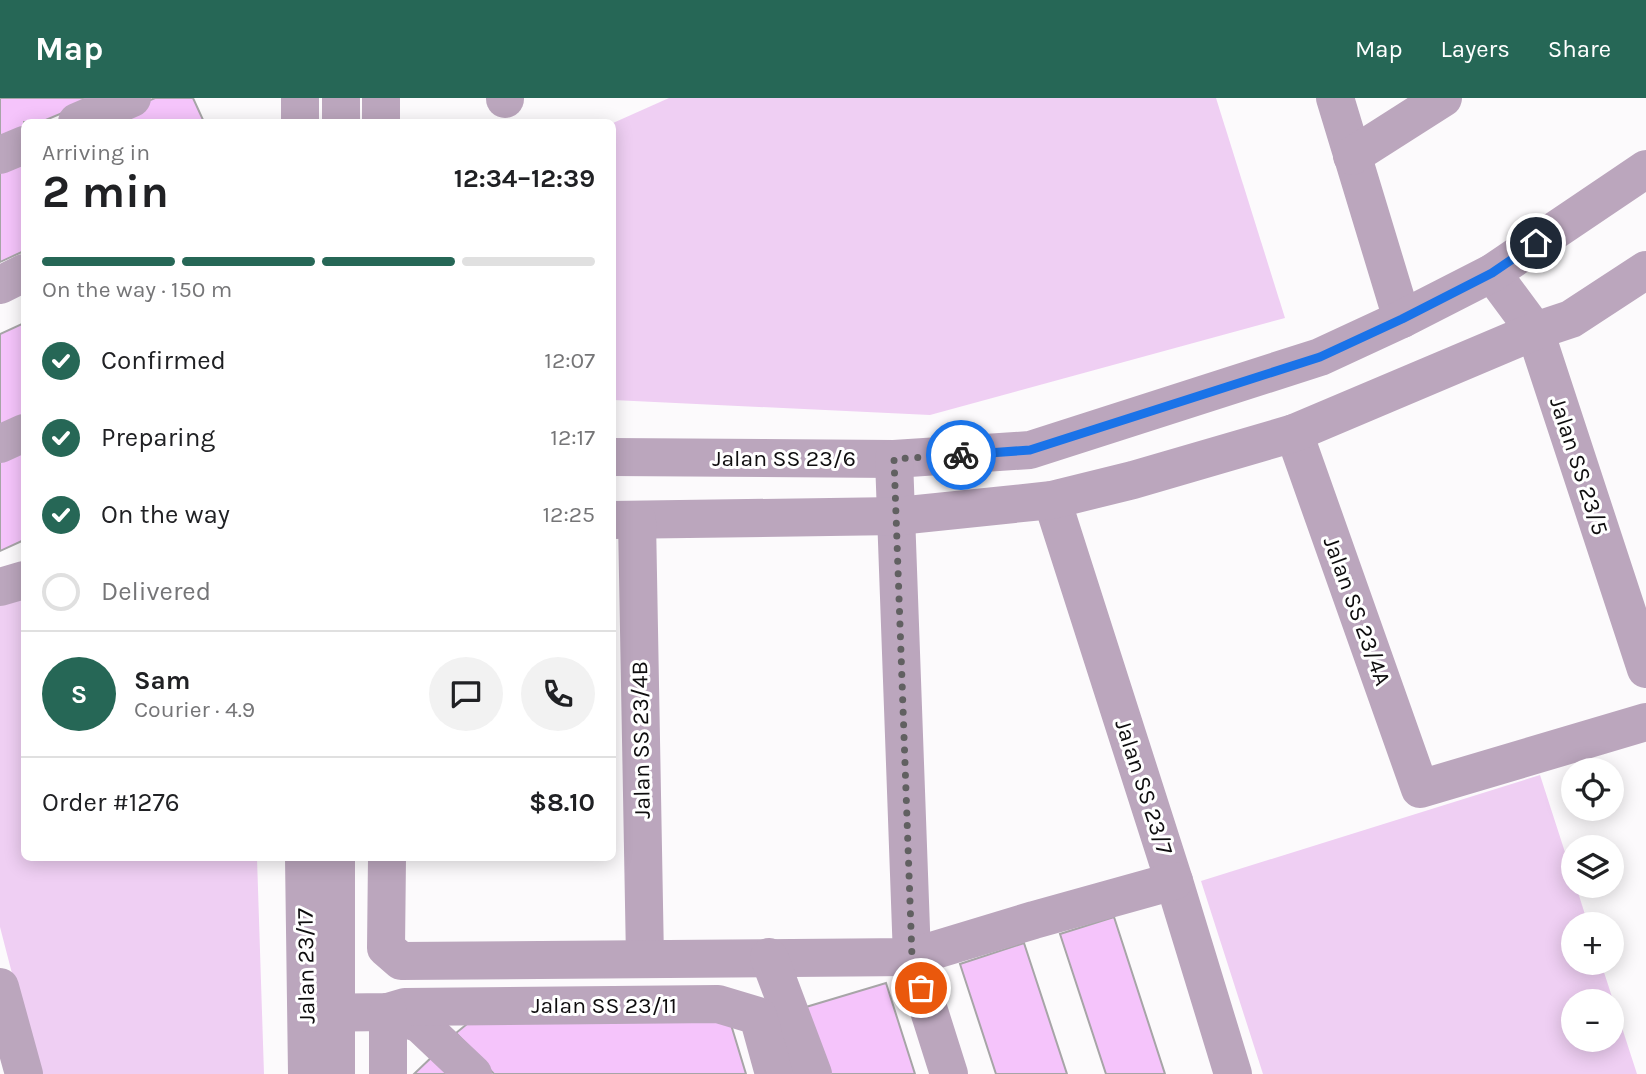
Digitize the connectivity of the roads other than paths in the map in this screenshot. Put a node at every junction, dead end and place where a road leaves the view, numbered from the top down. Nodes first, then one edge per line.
1 (132, 98) edge
2 (300, 98) edge
3 (341, 98) edge
4 (381, 98) edge
5 (1335, 98) edge
6 (1443, 98) edge
7 (84, 119) edge
8 (300, 119) edge
9 (341, 119) edge
10 (381, 119) edge
11 (21, 146) edge
12 (0, 155) edge
13 (1352, 156) junction
14 (1646, 169) edge
15 (1646, 270) edge
16 (1492, 273) junction
17 (21, 274) edge
18 (0, 285) edge
19 (1402, 319) junction
20 (1535, 331) junction
21 (1294, 433) junction
22 (21, 434) edge
23 (0, 444) edge
24 (616, 457) edge
25 (894, 459) junction
26 (1052, 500) junction
27 (898, 516) junction
28 (625, 520) edge
29 (21, 581) edge
30 (0, 587) edge
31 (1646, 669) edge
32 (1646, 722) edge
33 (304, 861) edge
34 (336, 861) edge
35 (387, 861) edge
36 (1174, 881) junction
37 (769, 957) junction
38 (912, 957) junction
39 (645, 959) junction
40 (0, 987) edge
41 (388, 1012) junction
42 (322, 1013) junction
43 (16, 1072) edge
44 (307, 1074) edge
45 (336, 1074) edge
46 (388, 1074) edge
47 (472, 1074) edge
48 (775, 1074) edge
49 (813, 1074) edge
50 (948, 1074) edge
51 (1233, 1074) edge

1 - 7 street
2 - 8 street
3 - 9 street
4 - 10 street
5 - 13 street
6 - 13 street
11 - 12 street
13 - 19 street
14 - 16 street, Jalan SS 23/6
15 - 20 street
16 - 19 street, Jalan SS 23/6
16 - 20 street, Jalan SS 23/5
17 - 18 street
19 - 25 street, Jalan SS 23/6
20 - 21 street
20 - 31 street, Jalan SS 23/5
21 - 26 street
21 - 32 street, Jalan SS 23/4A
22 - 23 street
24 - 25 street, Jalan SS 23/6
25 - 27 street
26 - 27 street
26 - 36 street, Jalan SS 23/7
27 - 28 street
27 - 38 street
28 - 39 street, Jalan SS 23/4B
29 - 30 street
33 - 42 street, Jalan 23/17
34 - 42 street, Jalan 23/17
35 - 39 street
36 - 38 street
36 - 51 street, Jalan SS 23/7
37 - 38 street
37 - 39 street
37 - 49 street
38 - 50 street
40 - 43 street
41 - 42 street, Jalan SS 23/11
41 - 46 street
41 - 47 street
41 - 48 street, Jalan SS 23/11
42 - 44 street, Jalan 23/17
42 - 45 street, Jalan 23/17

